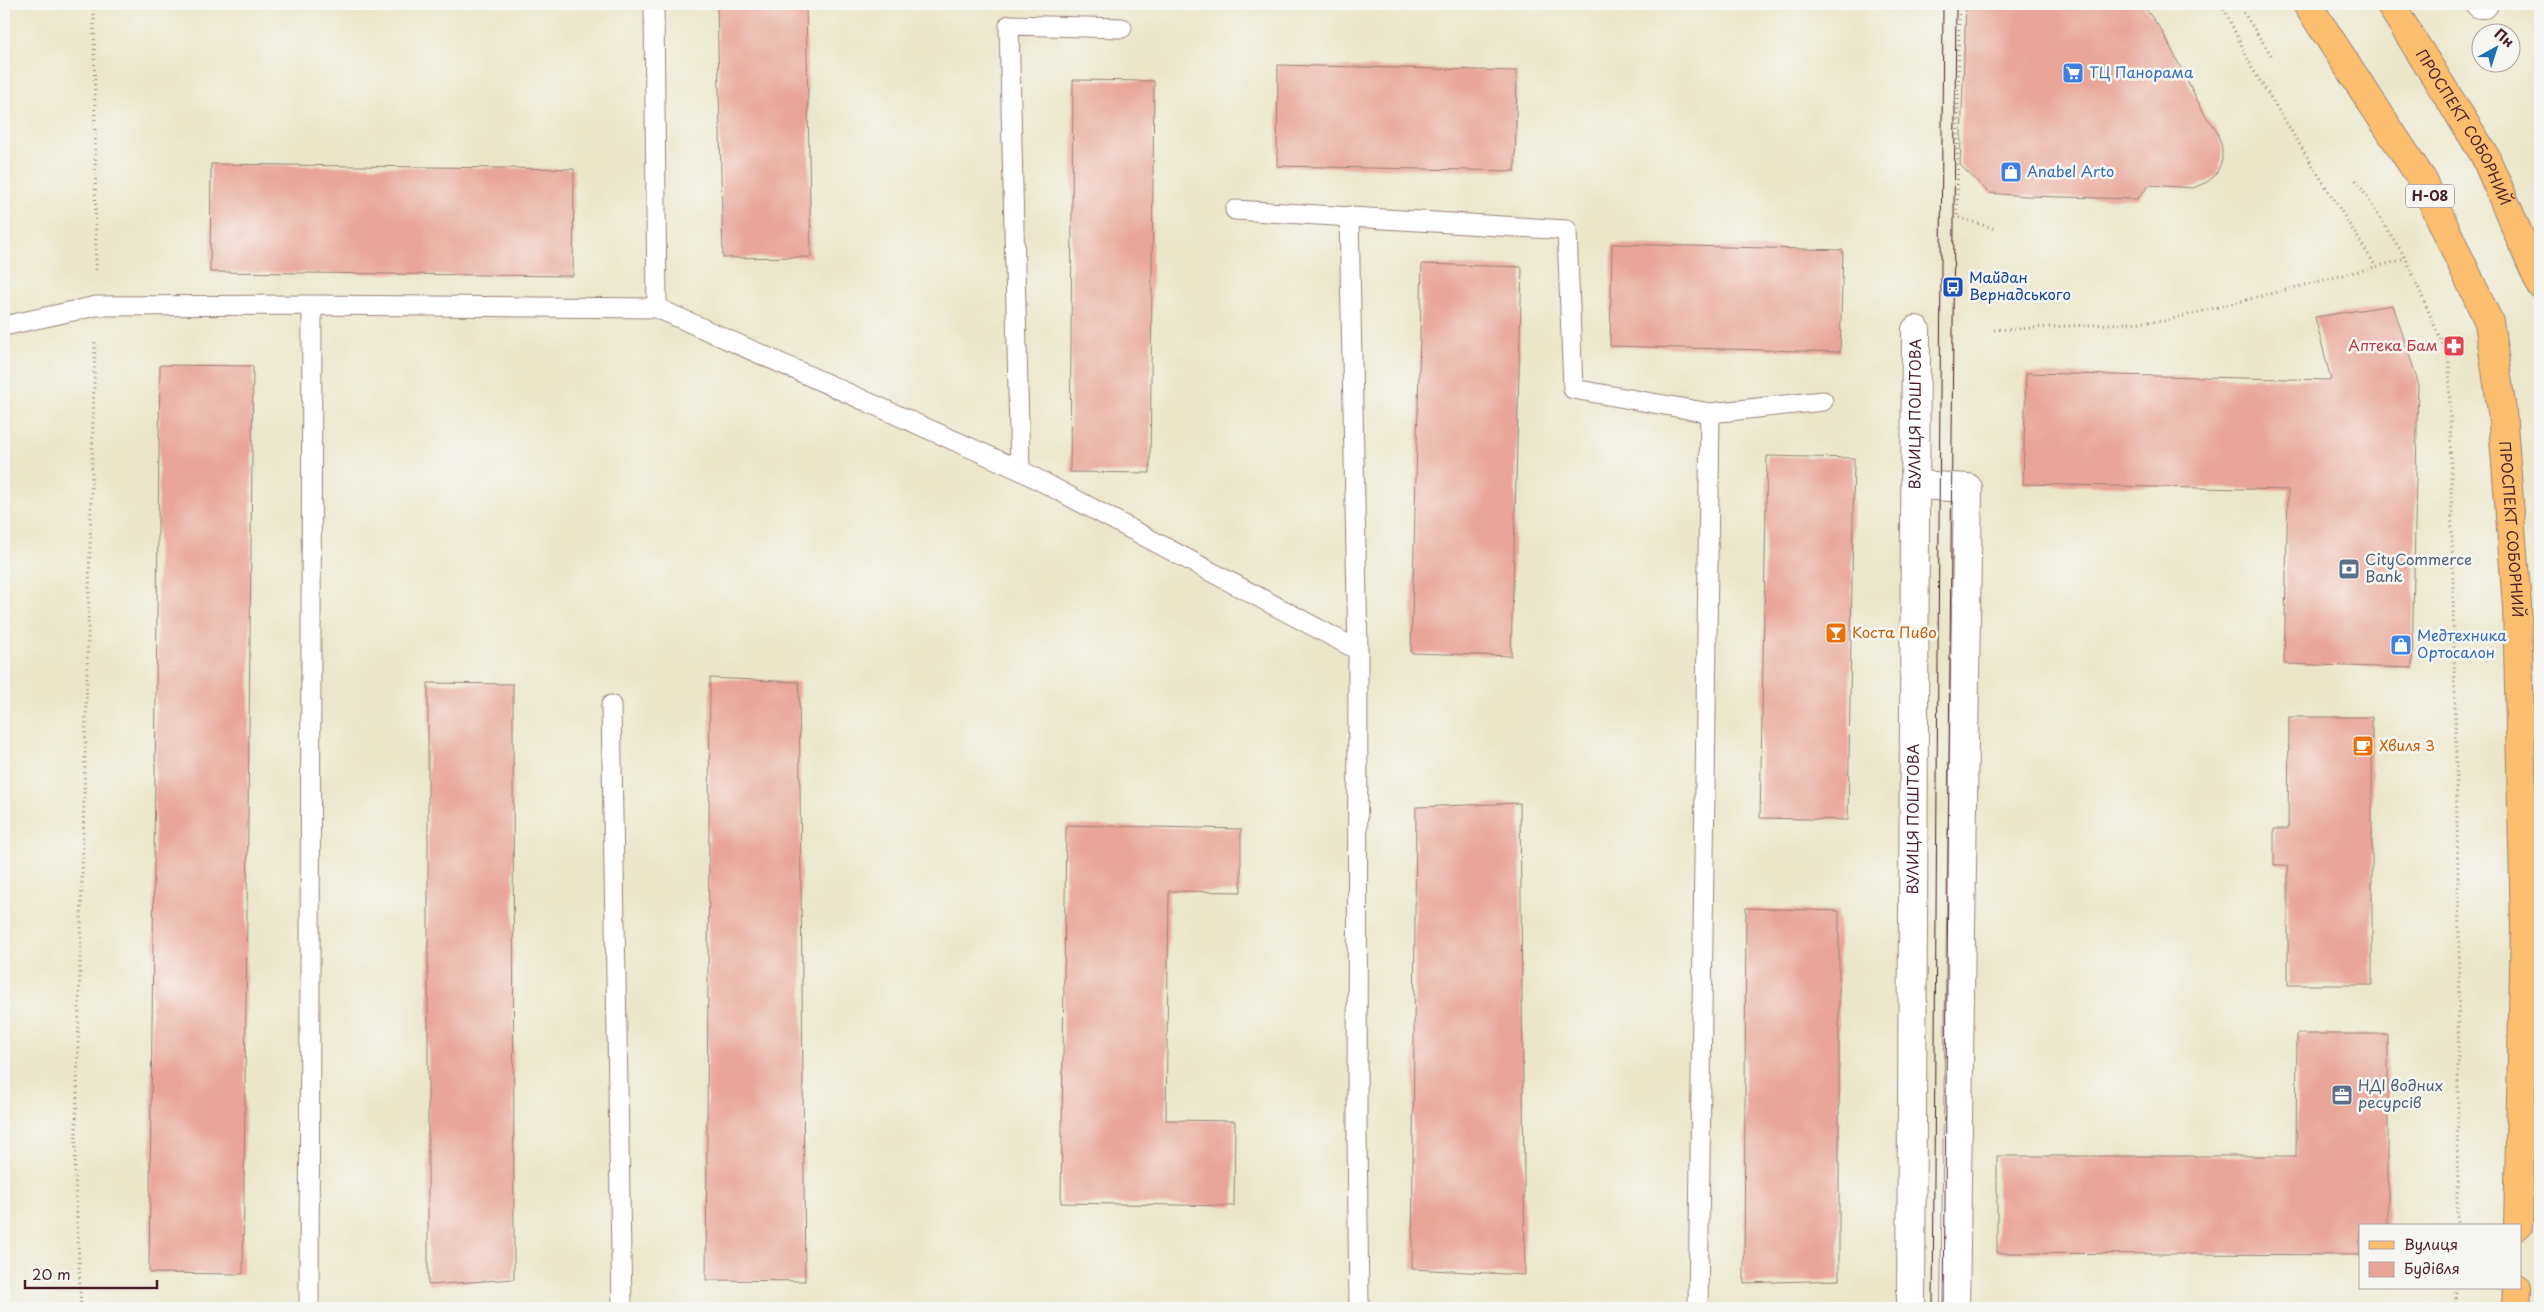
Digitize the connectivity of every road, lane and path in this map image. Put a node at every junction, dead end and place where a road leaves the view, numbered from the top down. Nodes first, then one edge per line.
1 (94, 4) edge
2 (654, 4) edge
3 (1959, 4) edge
4 (2222, 4) edge
5 (2238, 4) edge
6 (2307, 4) edge
7 (2390, 4) edge
8 (1122, 28) dead end
9 (2273, 58) dead end
10 (2356, 180) dead end
11 (1235, 210) dead end
12 (1349, 216) junction
13 (1995, 229) dead end
14 (2406, 259) junction
15 (2376, 268) junction
16 (2540, 284) edge
17 (312, 305) junction
18 (96, 306) junction
19 (658, 308) junction
20 (4, 326) edge
21 (1916, 330) dead end
22 (1994, 330) dead end
23 (1823, 401) dead end
24 (1710, 413) junction
25 (1020, 470) junction
26 (1916, 485) junction
27 (1358, 650) junction
28 (611, 705) dead end
29 (2456, 1224) edge
30 (2518, 1224) edge
31 (2456, 1290) edge
32 (2517, 1290) edge
33 (81, 1308) edge
34 (309, 1308) edge
35 (622, 1308) edge
36 (1359, 1308) edge
37 (1698, 1308) edge
38 (1911, 1308) edge
39 (1955, 1308) edge
40 (2456, 1308) edge
41 (2516, 1308) edge

1 - 18 path
2 - 19 lane
3 - 13 path
4 - 15 path
5 - 9 path
6 - 30 main road, ПРОСПЕКТ СОБОРНИЙ / Н-08
7 - 16 main road, ПРОСПЕКТ СОБОРНИЙ
8 - 25 lane
10 - 14 path
11 - 12 lane
12 - 24 lane
12 - 27 lane
14 - 15 path
14 - 29 path
15 - 22 path
17 - 18 lane
17 - 19 lane
17 - 34 lane
18 - 20 lane
18 - 33 path
19 - 25 lane
21 - 26 street, ВУЛИЦЯ ПОШТОВА
23 - 24 lane
24 - 37 lane
25 - 27 lane
26 - 38 street, ВУЛИЦЯ ПОШТОВА
26 - 39 street
27 - 36 lane
28 - 35 lane
31 - 40 path
32 - 41 main road

